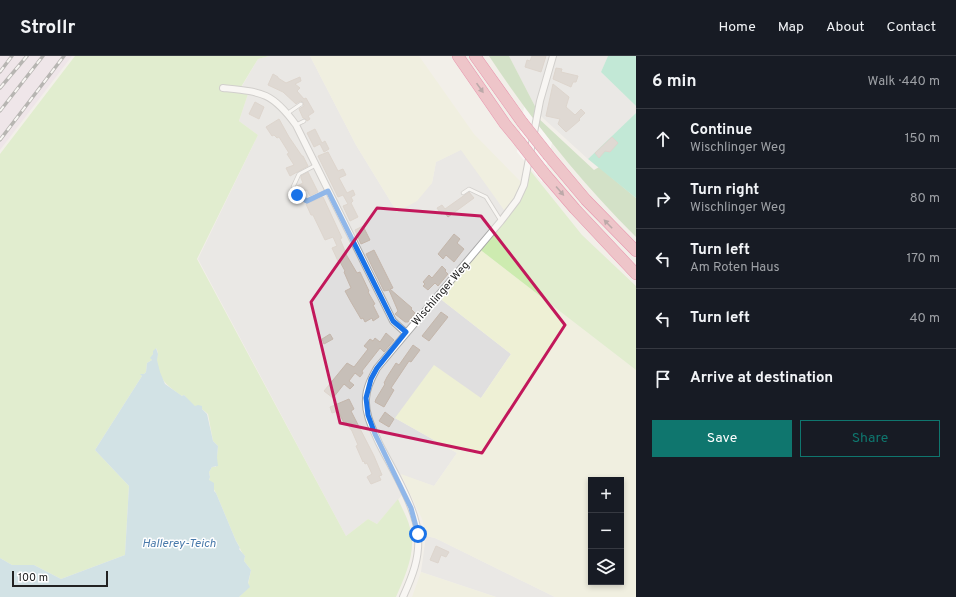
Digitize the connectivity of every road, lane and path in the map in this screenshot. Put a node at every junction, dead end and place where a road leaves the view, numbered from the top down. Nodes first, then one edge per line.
1 (458, 56) edge
2 (475, 56) edge
3 (553, 56) edge
4 (223, 88) dead end
5 (301, 104) dead end
6 (288, 113) junction
7 (304, 121) dead end
8 (296, 125) junction
9 (316, 165) junction
10 (328, 191) junction
11 (463, 193) dead end
12 (500, 221) junction
13 (636, 251) edge
14 (636, 274) edge
15 (406, 332) junction
16 (403, 597) edge

1 -> 14 highway, bridge
13 -> 2 highway, bridge
3 - 12 street, Wischlinger Weg
4 - 6 street
5 - 6 lane
6 - 8 street
7 - 8 lane
8 - 9 street
9 - 10 street
9 - 10 lane
10 - 15 street
11 - 12 lane
12 - 15 street, Wischlinger Weg
15 - 16 street, Wischlinger Weg

